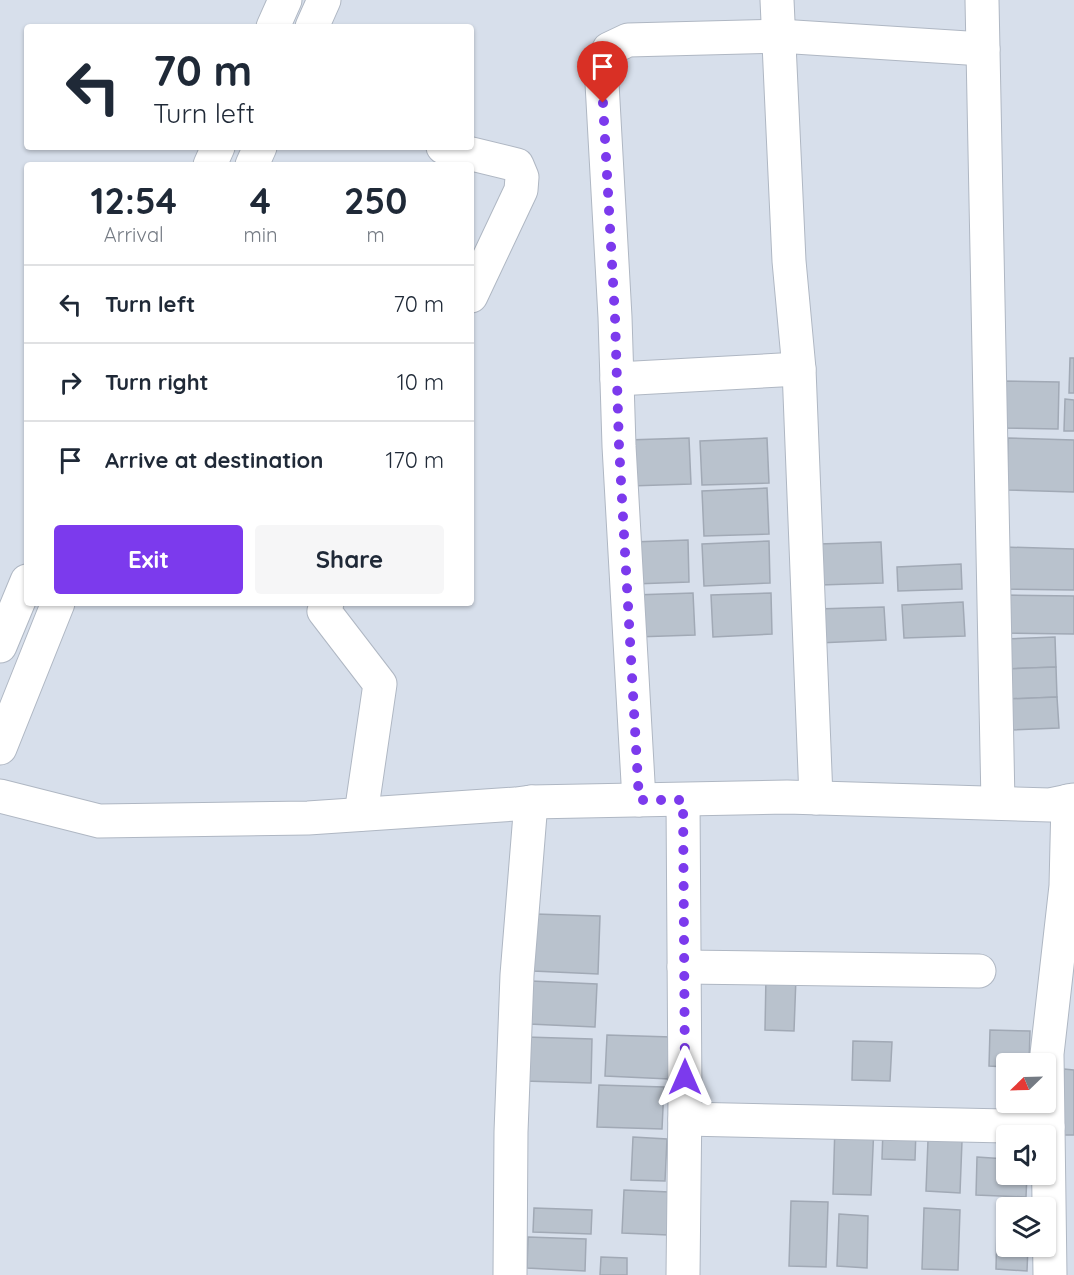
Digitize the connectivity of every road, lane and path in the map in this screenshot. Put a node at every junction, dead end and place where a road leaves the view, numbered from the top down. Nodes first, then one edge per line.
1 (285, 0) edge
2 (324, 0) edge
3 (777, 0) edge
4 (982, 0) edge
5 (274, 24) edge
6 (313, 24) edge
7 (779, 36) junction
8 (983, 50) junction
9 (455, 150) edge
10 (474, 290) edge
11 (799, 369) junction
12 (617, 379) junction
13 (15, 595) edge
14 (57, 606) edge
15 (326, 606) edge
16 (0, 646) edge
17 (0, 748) edge
18 (0, 796) edge
19 (816, 798) junction
20 (639, 800) junction
21 (683, 800) junction
22 (1071, 800) edge
23 (531, 802) junction
24 (998, 803) junction
25 (361, 814) junction
26 (1070, 887) edge
27 (684, 967) junction
28 (979, 971) dead end
29 (1060, 1055) edge
30 (685, 1119) junction
31 (1048, 1125) edge
32 (996, 1126) edge
33 (1052, 1185) edge
34 (1058, 1264) edge
35 (510, 1275) edge
36 (683, 1275) edge

1 - 5 main road
2 - 6 main road
3 - 7 main road
4 - 8 main road
7 - 8 main road
7 - 11 main road
7 - 12 main road
8 - 24 main road
9 - 10 main road
11 - 12 main road
11 - 19 main road
12 - 20 main road
13 - 16 main road
14 - 17 main road
15 - 25 main road
18 - 25 main road
19 - 21 main road
19 - 24 main road
20 - 21 main road
20 - 23 main road
21 - 27 main road
22 - 24 main road
22 - 26 main road
23 - 25 main road
23 - 35 main road
26 - 29 main road
27 - 28 main road
27 - 30 main road
29 - 31 main road
30 - 32 main road
30 - 36 main road
33 - 34 main road

